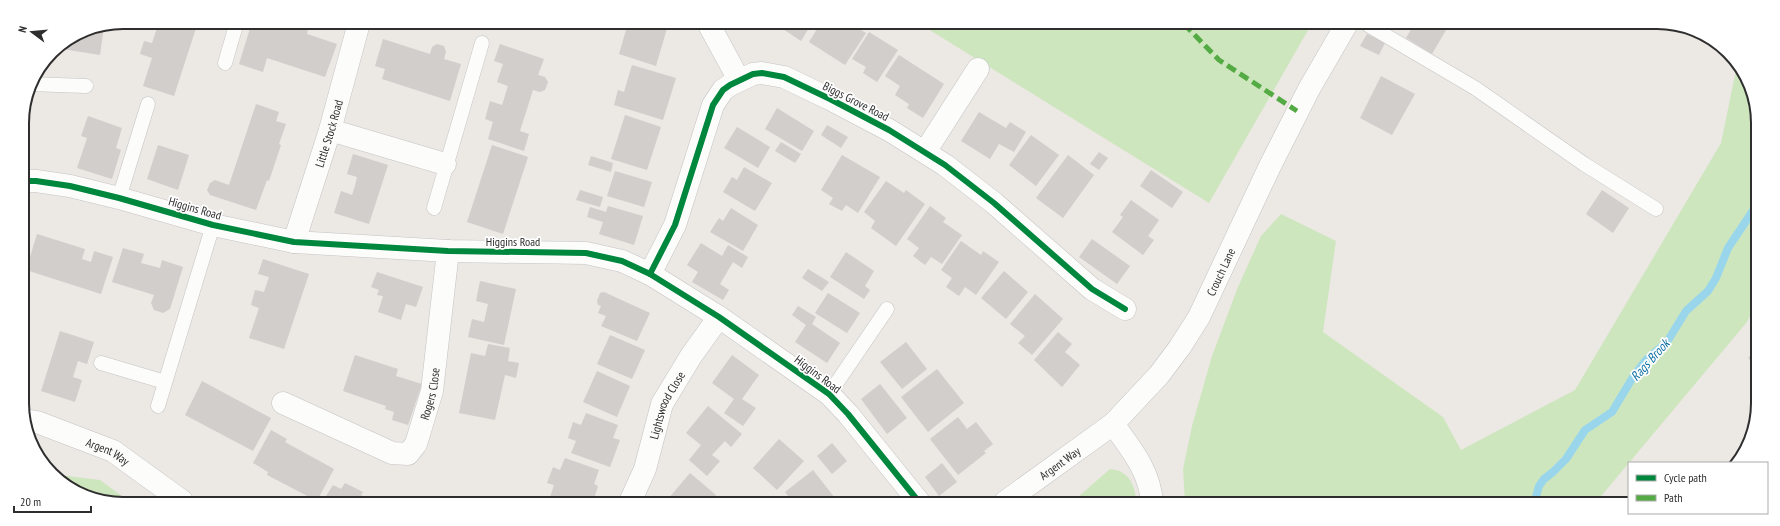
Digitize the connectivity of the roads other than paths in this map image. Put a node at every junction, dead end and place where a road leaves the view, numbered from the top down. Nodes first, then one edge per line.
1 (235, 29) edge
2 (357, 29) edge
3 (711, 29) edge
4 (1344, 29) edge
5 (1375, 29) edge
6 (482, 43) dead end
7 (225, 63) dead end
8 (978, 68) dead end
9 (738, 80) junction
10 (37, 84) edge
11 (86, 86) dead end
12 (148, 104) dead end
13 (330, 130) junction
14 (925, 152) junction
15 (445, 164) junction
16 (29, 181) edge
17 (119, 198) junction
18 (434, 208) dead end
19 (1656, 209) dead end
20 (213, 225) junction
21 (294, 242) junction
22 (448, 251) junction
23 (650, 274) junction
24 (887, 309) dead end
25 (1124, 309) dead end
26 (719, 317) junction
27 (101, 363) dead end
28 (165, 382) junction
29 (829, 394) junction
30 (283, 403) dead end
31 (158, 406) dead end
32 (31, 421) edge
33 (1113, 424) junction
34 (176, 497) edge
35 (632, 497) edge
36 (915, 497) edge
37 (1012, 497) edge
38 (1152, 497) edge

1 - 7 lane
2 - 13 street, Little Stock Road
3 - 9 street
4 - 33 street, Crouch Lane
5 - 19 lane
6 - 15 lane
8 - 14 street
9 - 14 street, Biggs Grove Road
9 - 23 street, Biggs Grove Road
10 - 11 lane
12 - 17 lane
13 - 15 street
13 - 21 street, Little Stock Road
14 - 25 street, Biggs Grove Road
15 - 18 lane
16 - 17 street, Higgins Road
17 - 20 street, Higgins Road
20 - 21 street, Higgins Road
20 - 28 lane, Higgins Road
21 - 22 street, Higgins Road
22 - 23 street, Higgins Road
22 - 30 street, Rogers Close
23 - 26 street, Higgins Road
24 - 29 lane
26 - 29 street, Higgins Road
26 - 35 street, Lightswood Close
27 - 28 lane
28 - 31 lane, Higgins Road
29 - 36 street, Higgins Road
32 - 34 street, Argent Way
33 - 37 street, Argent Way
33 - 38 street

